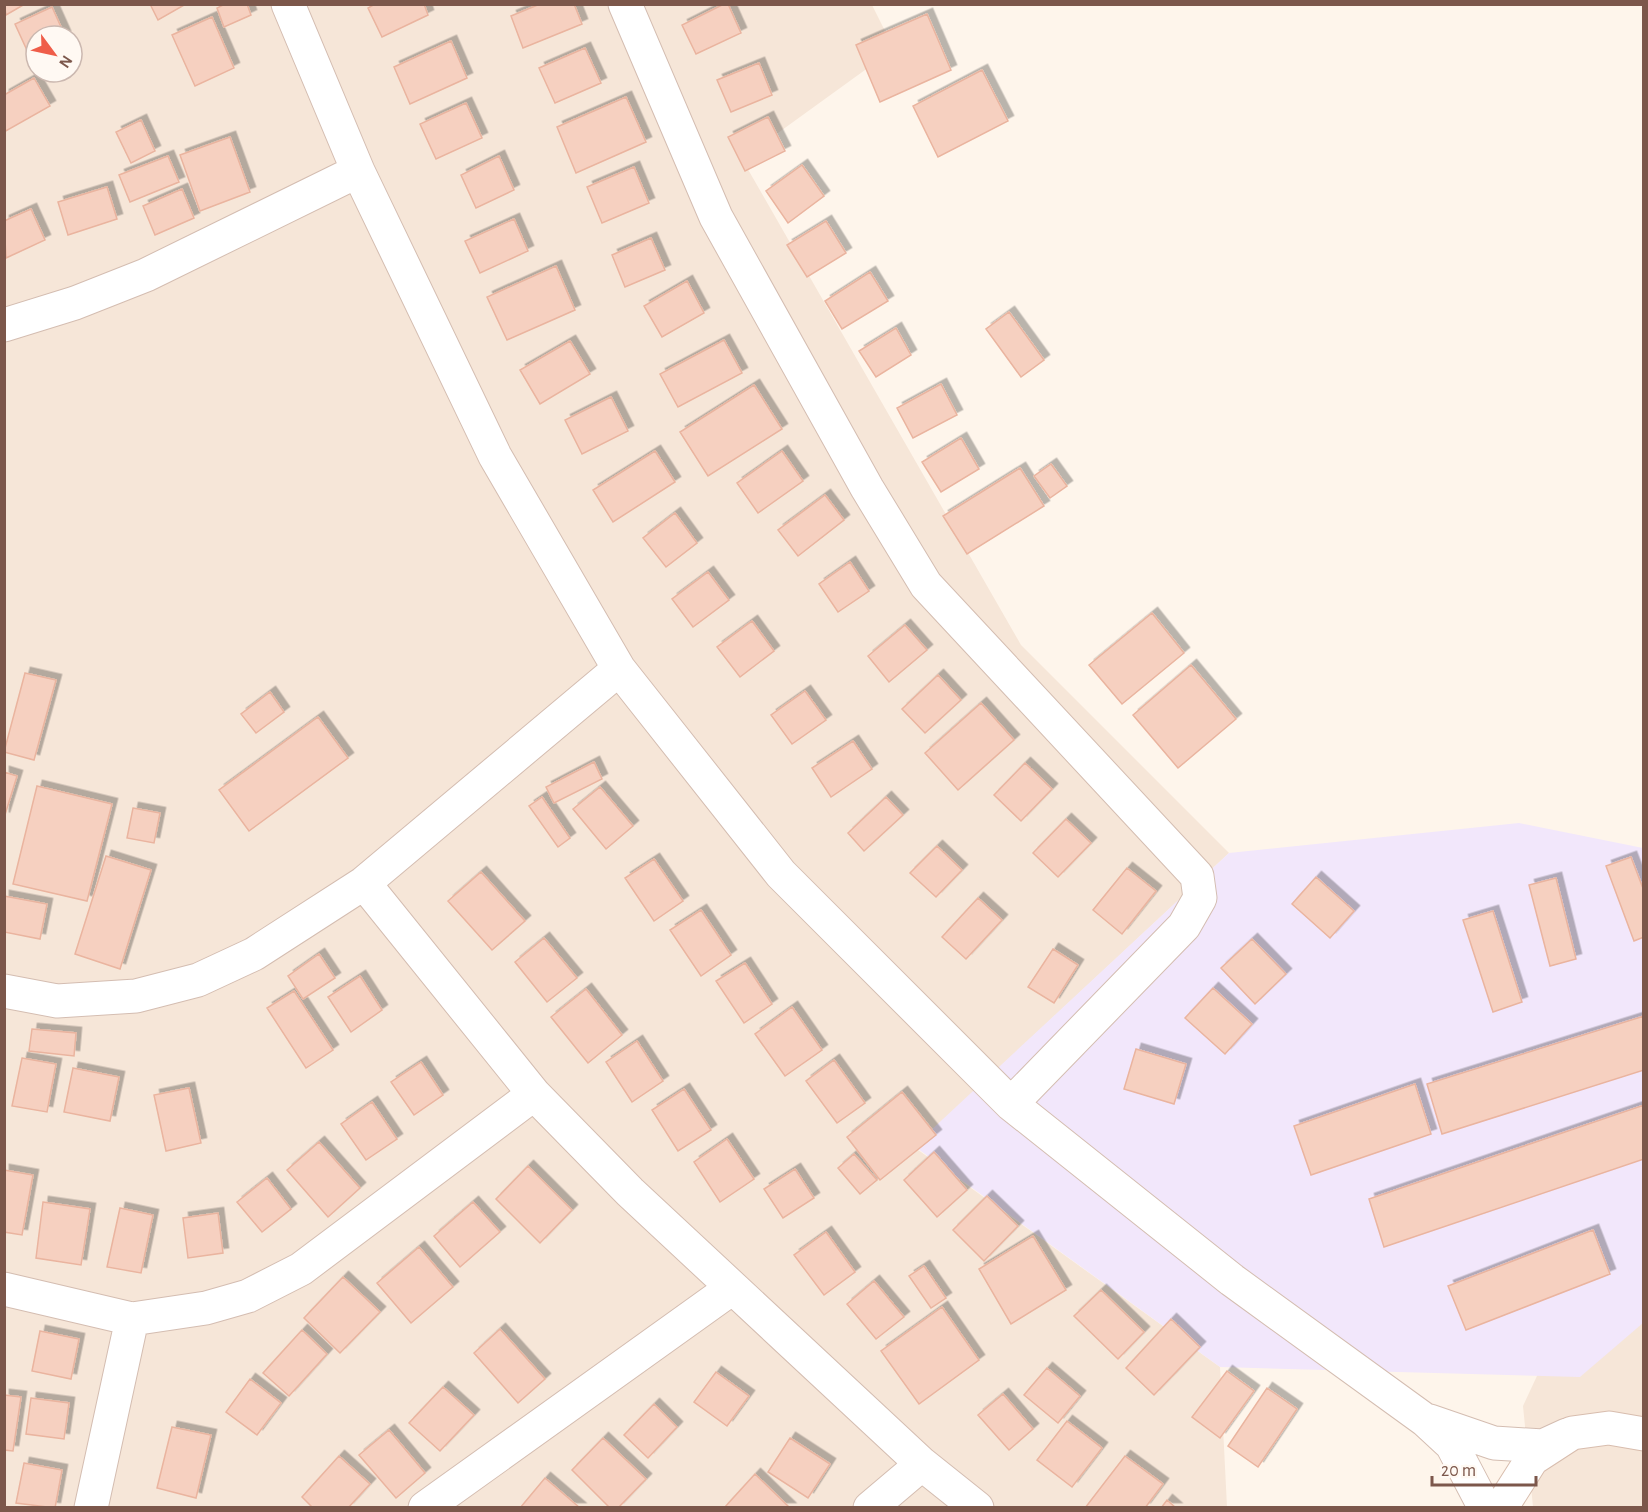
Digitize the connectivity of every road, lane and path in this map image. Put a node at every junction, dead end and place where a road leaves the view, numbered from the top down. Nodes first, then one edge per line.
1 (288, 4) edge
2 (626, 4) edge
3 (358, 171) junction
4 (5, 327) edge
5 (619, 669) junction
6 (364, 883) junction
7 (4, 991) edge
8 (534, 1094) junction
9 (1011, 1104) junction
10 (732, 1288) junction
11 (4, 1289) edge
12 (132, 1319) junction
13 (1644, 1412) edge
14 (1425, 1420) junction
15 (1609, 1428) junction
16 (1572, 1433) junction
17 (1644, 1434) edge
18 (922, 1464) junction
19 (91, 1508) edge
20 (424, 1508) edge
21 (870, 1508) edge
22 (977, 1508) edge
23 (1485, 1508) edge
24 (1505, 1508) edge

1 - 3 street
2 - 9 street
3 - 4 street
3 - 5 street
5 - 6 street
5 - 9 street
6 - 7 street
6 - 8 street
8 - 10 street
8 - 12 street
9 - 14 street
10 - 18 street
10 - 20 street
11 - 12 street
12 - 19 street
13 - 15 street
14 - 16 street
14 - 23 street
15 - 16 street
15 - 17 street
16 - 24 street
18 - 21 street
18 - 22 street

